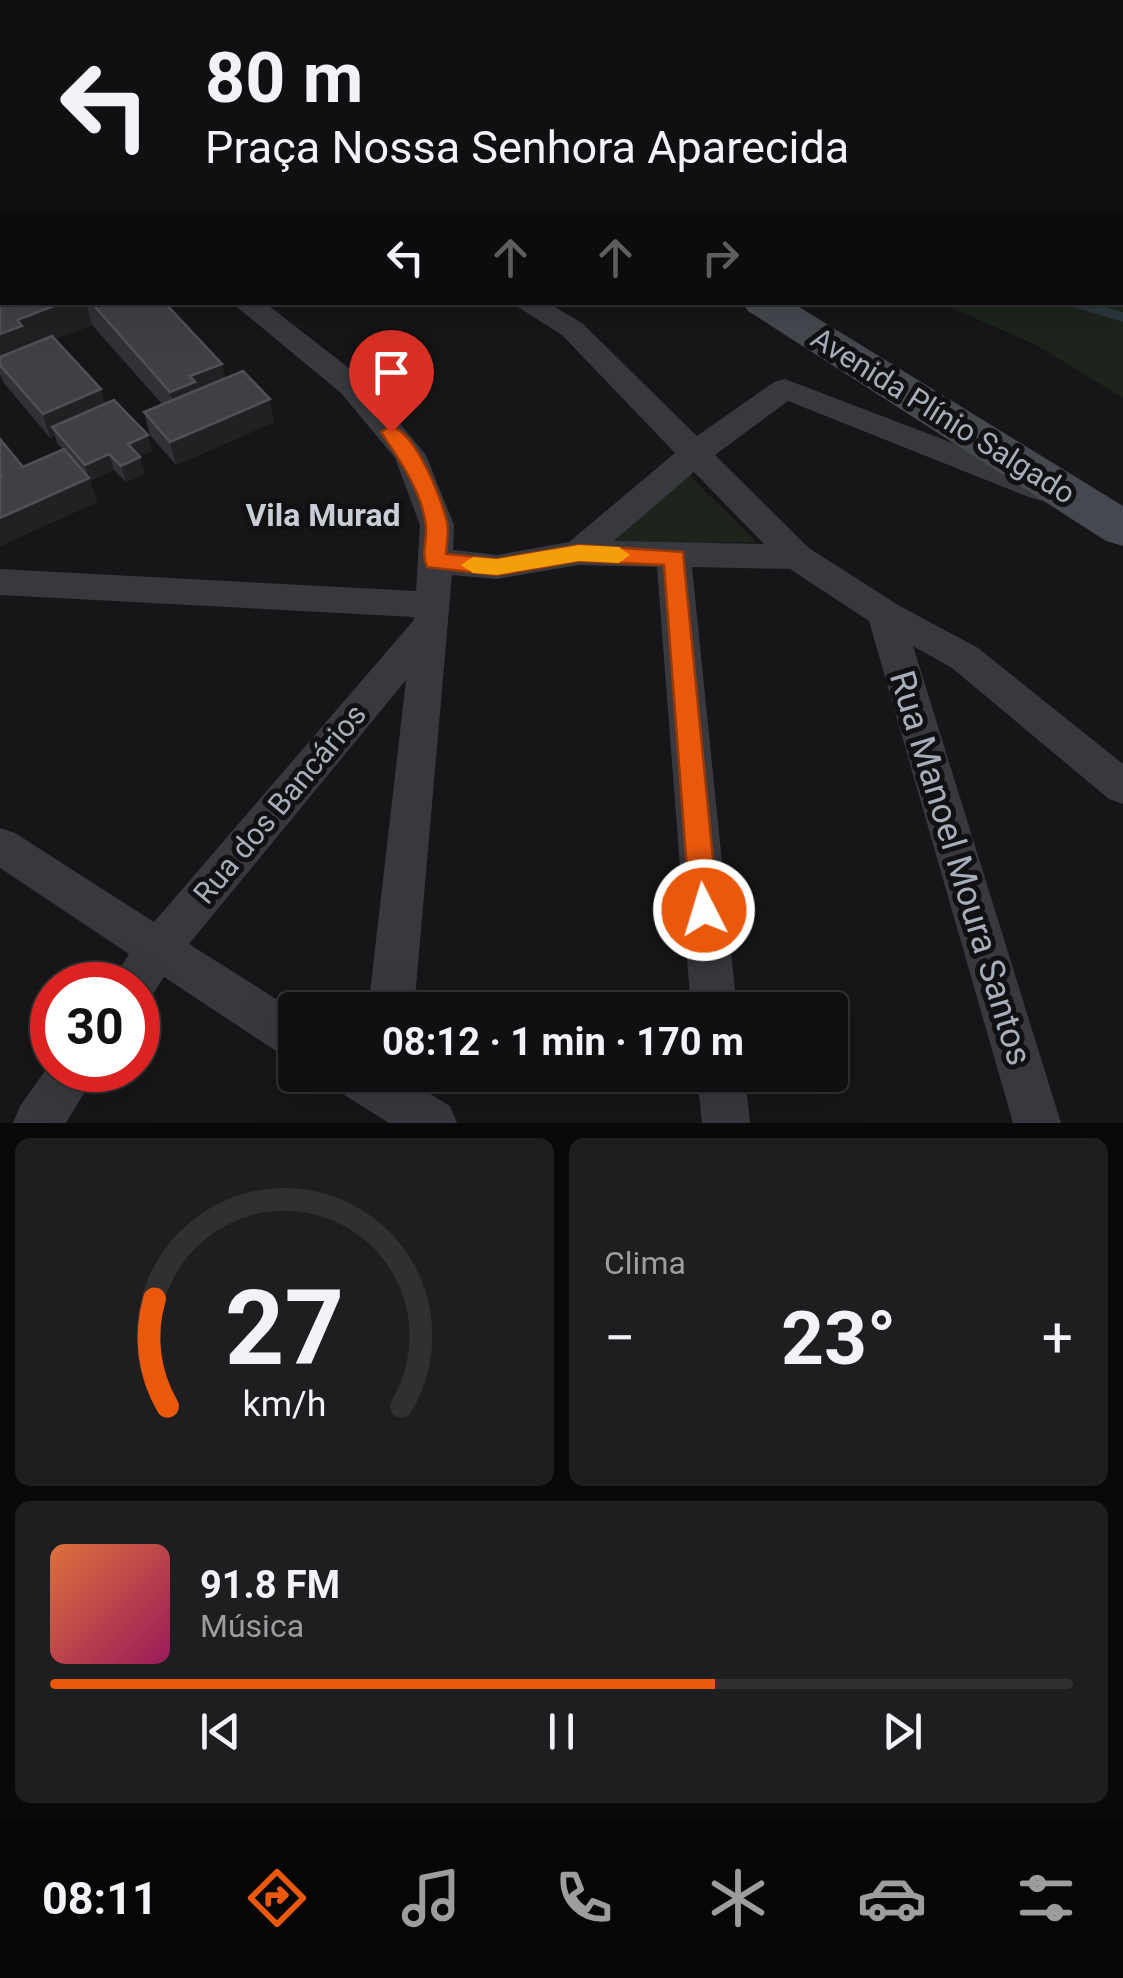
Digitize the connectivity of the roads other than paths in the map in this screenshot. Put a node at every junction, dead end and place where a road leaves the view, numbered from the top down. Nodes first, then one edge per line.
1 (249, 305) edge
2 (529, 305) edge
3 (767, 305) edge
4 (694, 454) junction
5 (1107, 519) edge
6 (579, 553) junction
7 (798, 557) junction
8 (674, 558) junction
9 (0, 582) edge
10 (433, 597) junction
11 (885, 614) junction
12 (1123, 787) edge
13 (0, 846) edge
14 (158, 949) junction
15 (149, 962) edge
16 (393, 992) edge
17 (712, 992) edge
18 (278, 1026) edge
19 (58, 1092) edge
20 (378, 1092) edge
21 (723, 1092) edge
22 (36, 1123) edge
23 (433, 1123) edge
24 (726, 1123) edge
25 (1037, 1123) edge

1 - 10 street
2 - 4 street
3 - 5 street, Avenida Plínio Salgado
4 - 5 street
4 - 6 street
4 - 7 street
6 - 8 street
6 - 10 street
7 - 8 street
7 - 11 street
8 - 17 street
9 - 10 street
10 - 14 street, Rua dos Bancários
10 - 16 street
11 - 12 street
11 - 25 street, Rua Manoel Moura Santos
13 - 14 street
14 - 15 street, Rua dos Bancários
14 - 18 street
19 - 22 street
20 - 23 street
21 - 24 street

